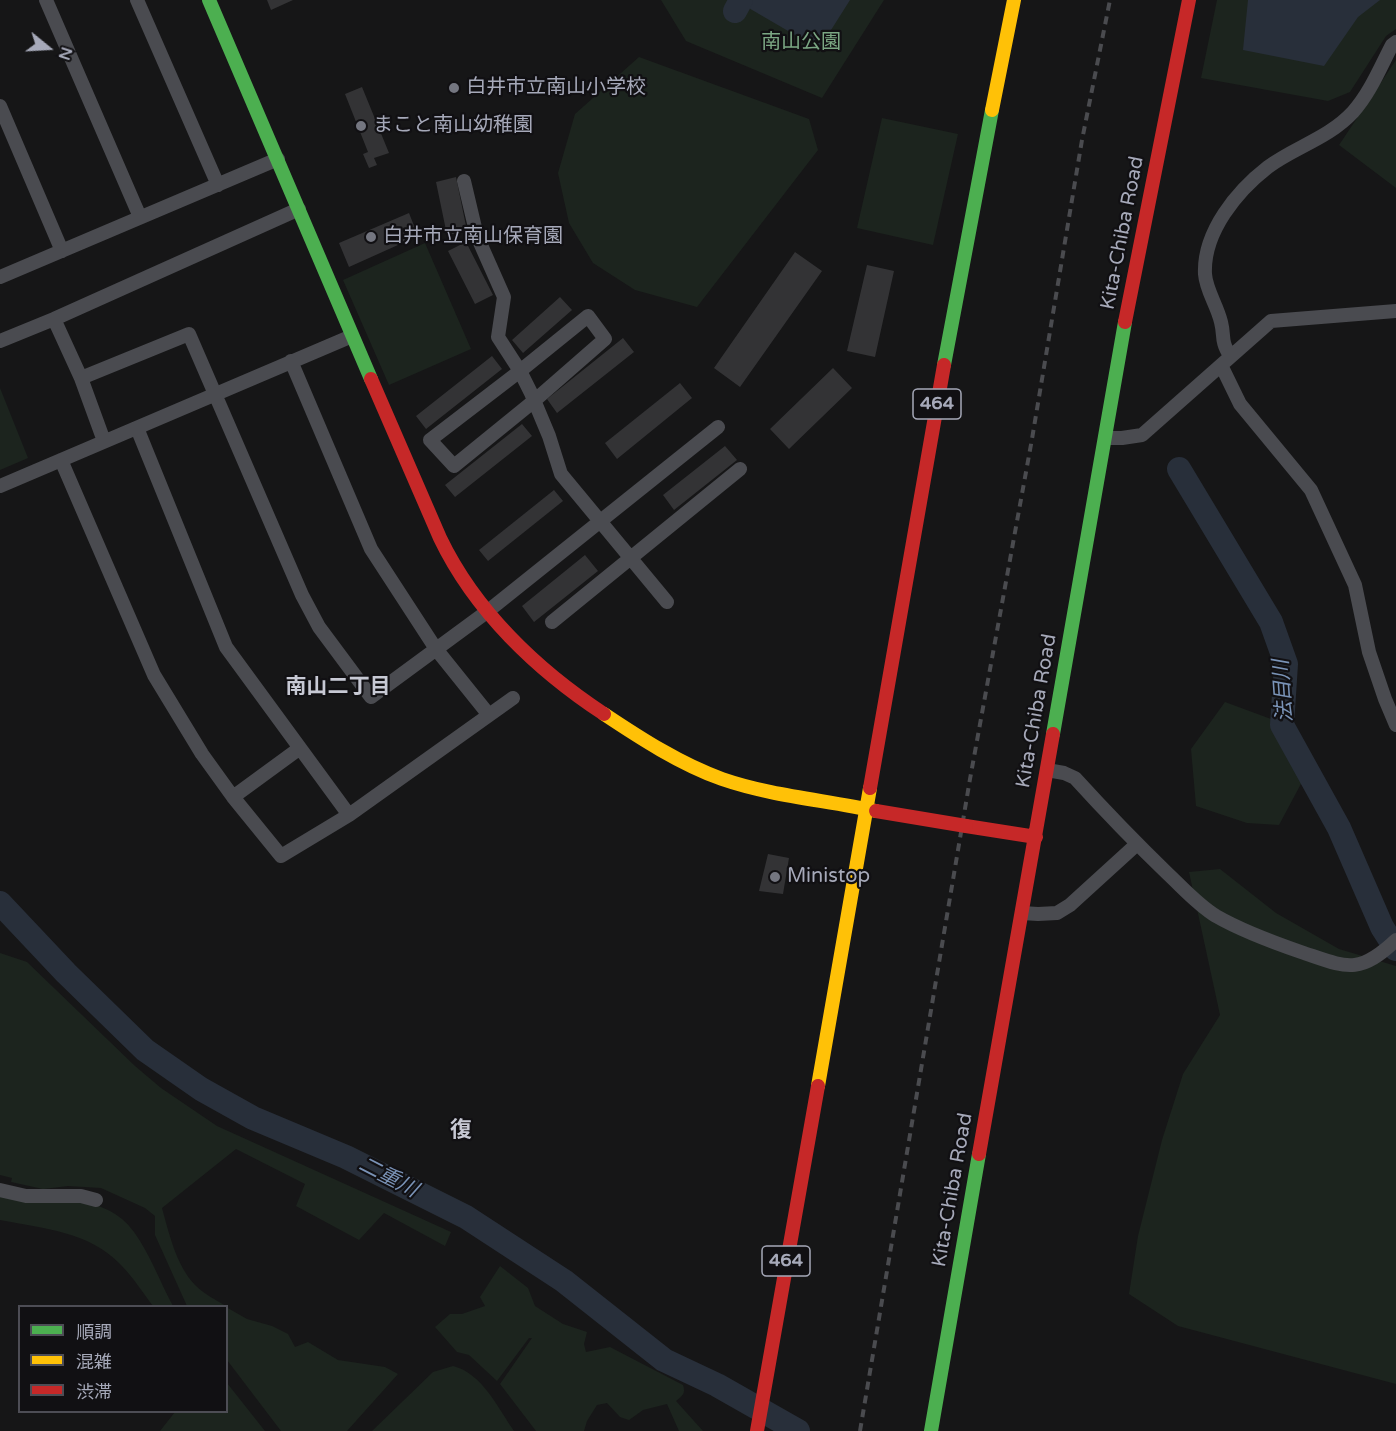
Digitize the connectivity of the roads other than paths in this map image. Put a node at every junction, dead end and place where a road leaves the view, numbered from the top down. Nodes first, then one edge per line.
1 (46, 0) edge
2 (137, 0) edge
3 (209, 0) edge
4 (1014, 0) edge
5 (1189, 0) edge
6 (1396, 42) edge
7 (0, 106) edge
8 (278, 159) junction
9 (464, 181) dead end
10 (218, 184) junction
11 (299, 209) junction
12 (140, 217) junction
13 (62, 251) junction
14 (0, 277) edge
15 (1396, 311) edge
16 (54, 319) junction
17 (352, 336) junction
18 (0, 341) edge
19 (1225, 360) junction
20 (291, 362) junction
21 (520, 371) junction
22 (81, 378) junction
23 (214, 394) junction
24 (534, 401) junction
25 (718, 427) dead end
26 (137, 428) junction
27 (1105, 438) junction
28 (104, 441) junction
29 (60, 460) junction
30 (740, 469) dead end
31 (0, 486) edge
32 (599, 523) junction
33 (630, 559) junction
34 (667, 602) dead end
35 (488, 611) junction
36 (552, 622) dead end
37 (436, 649) junction
38 (513, 698) dead end
39 (489, 715) junction
40 (1396, 725) edge
41 (300, 748) junction
42 (1047, 770) junction
43 (233, 797) junction
44 (871, 810) junction
45 (349, 815) junction
46 (1029, 836) junction
47 (1137, 844) junction
48 (1022, 913) junction
49 (1396, 940) edge
50 (0, 1190) edge
51 (96, 1200) dead end
52 (757, 1431) edge
53 (931, 1431) edge

1 - 12 street
2 - 10 street
3 - 8 main road
4 - 44 main road, 464
5 - 27 main road, Kita-Chiba Road
6 - 19 street
7 - 13 street
8 - 10 street
8 - 11 main road
9 - 21 street
10 - 12 street
11 - 16 street
11 - 17 main road
12 - 13 street
13 - 14 street
15 - 19 street
16 - 18 street
16 - 22 street
17 - 20 street
17 - 35 main road
19 - 27 street
19 - 40 street
20 - 23 street
20 - 37 street
21 - 24 street
21 - 24 street
21 - 24 street
22 - 23 street
22 - 28 street
23 - 26 street
23 - 37 street
24 - 32 street
25 - 32 street
26 - 28 street
26 - 41 street
27 - 42 main road, Kita-Chiba Road
28 - 29 street
29 - 31 street
29 - 43 street
30 - 33 street
32 - 33 street
32 - 35 street
33 - 34 street
33 - 36 street
35 - 37 street
35 - 44 main road
37 - 39 street
38 - 39 street
39 - 45 street
41 - 43 street
41 - 45 street
42 - 46 main road, Kita-Chiba Road
42 - 47 street
43 - 45 street
44 - 46 main road, bridge
44 - 52 main road, 464
46 - 48 main road, Kita-Chiba Road
47 - 48 street
47 - 49 street
48 - 53 main road, Kita-Chiba Road
50 - 51 street

